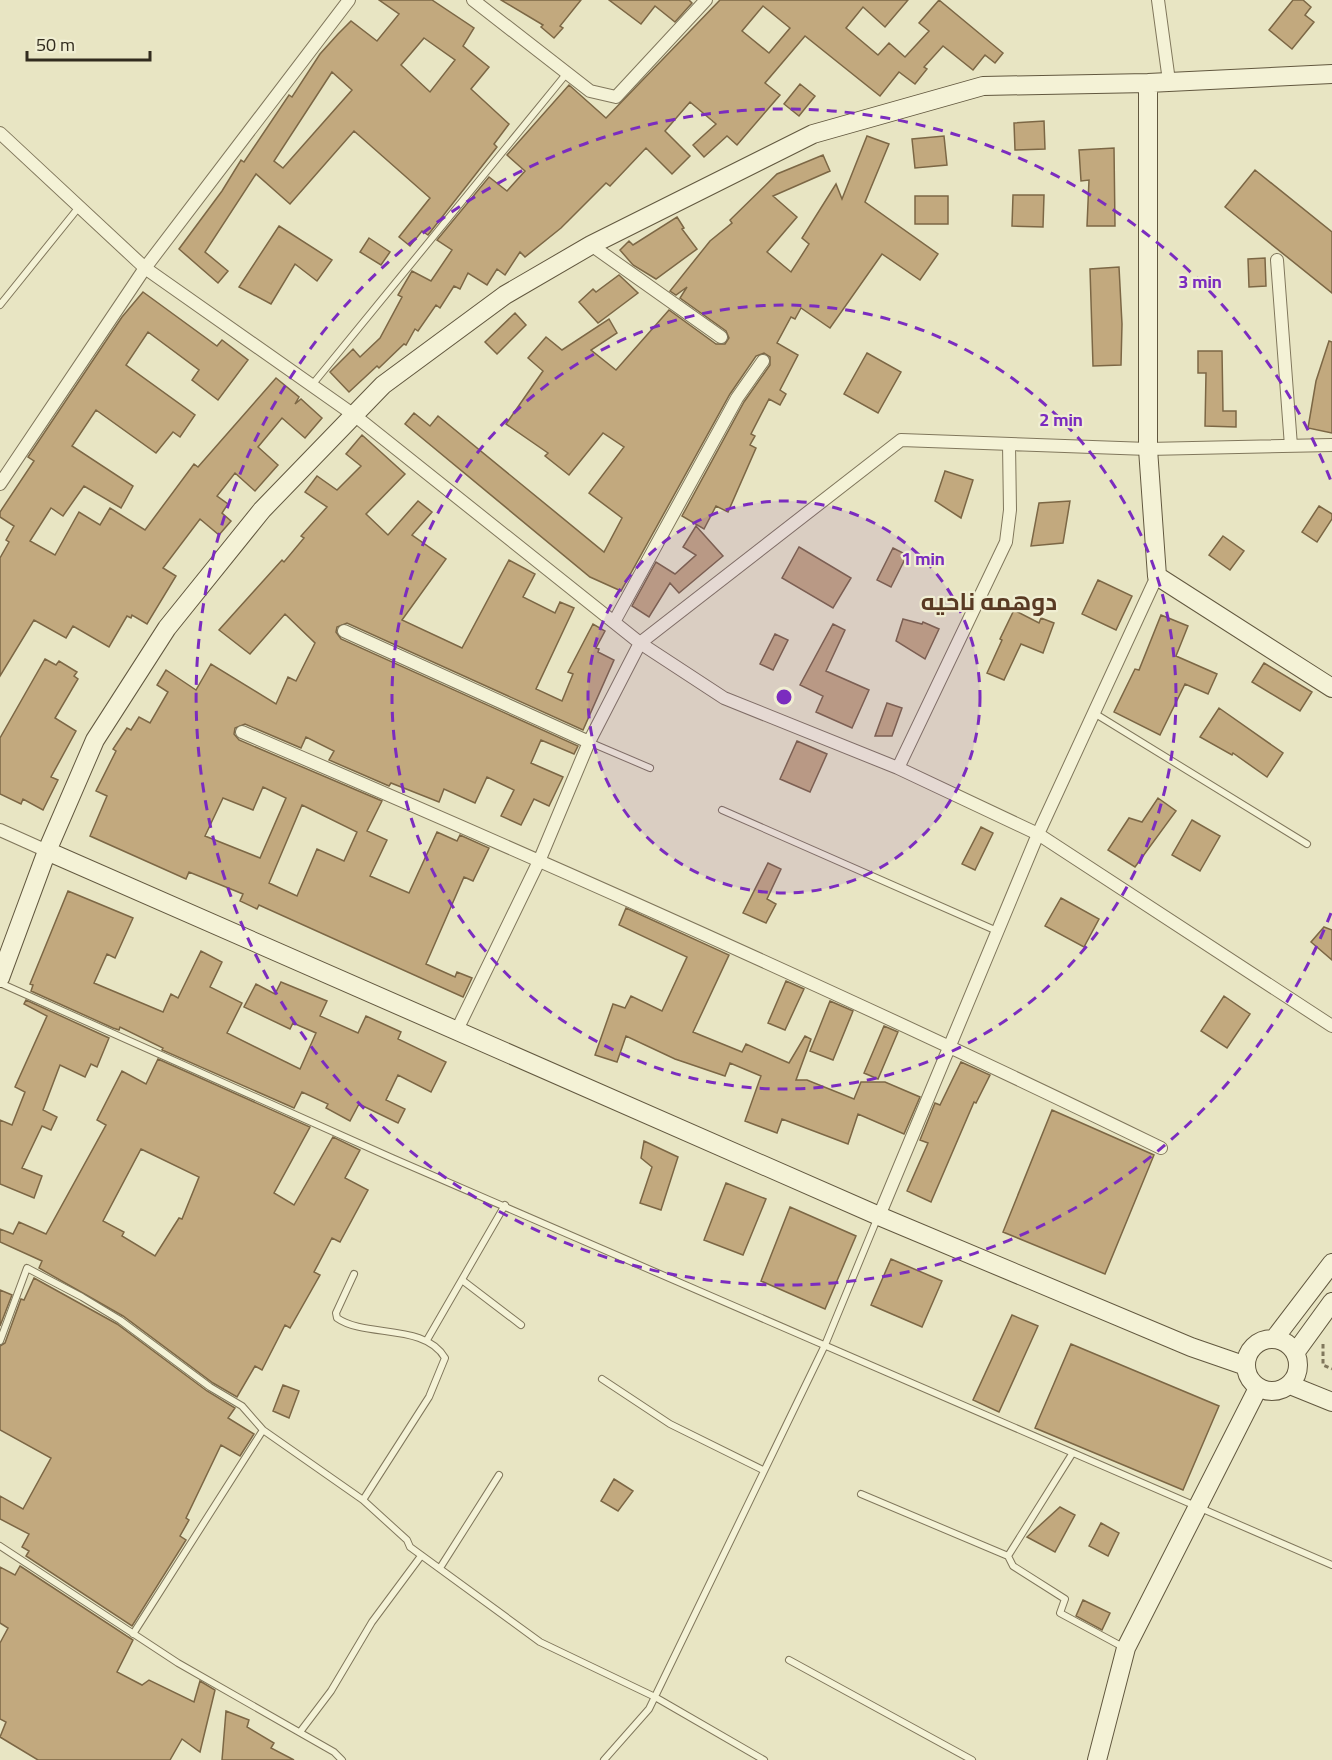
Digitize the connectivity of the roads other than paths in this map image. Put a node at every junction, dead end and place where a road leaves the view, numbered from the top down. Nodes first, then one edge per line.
1 (349, 0) edge
2 (473, 0) edge
3 (706, 0) edge
4 (1158, 0) edge
5 (567, 73) junction
6 (1332, 74) edge
7 (1169, 81) junction
8 (1148, 83) junction
9 (0, 133) edge
10 (79, 207) junction
11 (591, 244) junction
12 (1277, 260) dead end
13 (145, 268) junction
14 (0, 304) edge
15 (721, 337) dead end
16 (764, 362) dead end
17 (312, 385) junction
18 (354, 415) junction
19 (1009, 444) junction
20 (1332, 445) edge
21 (1291, 446) junction
22 (1148, 449) junction
23 (0, 484) edge
24 (1157, 576) junction
25 (614, 622) junction
26 (344, 631) dead end
27 (640, 643) junction
28 (1332, 688) edge
29 (1094, 713) junction
30 (242, 732) dead end
31 (589, 742) junction
32 (650, 768) dead end
33 (898, 768) junction
34 (722, 810) dead end
35 (0, 830) edge
36 (1038, 834) junction
37 (1307, 844) dead end
38 (47, 851) junction
39 (540, 859) junction
40 (998, 931) junction
41 (0, 978) edge
42 (0, 983) edge
43 (1332, 1026) edge
44 (456, 1032) junction
45 (949, 1044) junction
46 (1161, 1148) dead end
47 (505, 1206) junction
48 (879, 1215) junction
49 (1332, 1263) edge
50 (354, 1274) dead end
51 (462, 1281) junction
52 (1332, 1302) edge
53 (521, 1325) dead end
54 (1274, 1339) junction
55 (428, 1340) junction
56 (0, 1341) edge
57 (825, 1344) junction
58 (1295, 1353) junction
59 (1246, 1366) junction
60 (602, 1379) dead end
61 (1290, 1384) junction
62 (1258, 1388) junction
63 (1332, 1402) edge
64 (263, 1430) junction
65 (1072, 1454) junction
66 (763, 1470) junction
67 (499, 1475) dead end
68 (861, 1494) dead end
69 (363, 1500) junction
70 (1198, 1506) junction
71 (0, 1546) edge
72 (421, 1556) junction
73 (1008, 1556) junction
74 (1332, 1565) edge
75 (440, 1568) junction
76 (134, 1634) junction
77 (1126, 1648) junction
78 (789, 1660) dead end
79 (655, 1697) junction
80 (300, 1732) junction
81 (342, 1760) edge
82 (604, 1760) edge
83 (764, 1760) edge
84 (972, 1760) edge
85 (1097, 1760) edge

1 - 13 street
2 - 5 street
3 - 5 street
4 - 7 street
5 - 17 lane
6 - 7 main road
7 - 8 main road
8 - 11 main road
8 - 22 main road
9 - 10 street
10 - 13 street
10 - 14 lane
11 - 15 street
11 - 18 main road
12 - 21 street
13 - 17 street
13 - 23 street
16 - 25 street
17 - 18 street
18 - 25 street
18 - 38 main road
19 - 22 street
19 - 27 street
19 - 33 street
20 - 21 street
21 - 22 street
22 - 24 main road
24 - 28 main road
24 - 29 street
25 - 27 street
26 - 31 street
27 - 31 street
27 - 33 street
29 - 36 street
29 - 37 lane
30 - 39 street
31 - 32 lane
31 - 39 street
33 - 36 street
34 - 40 lane
35 - 38 street
36 - 40 street
36 - 43 street
38 - 41 main road
38 - 44 main road
39 - 44 street
39 - 45 street
40 - 45 street
42 - 47 lane
44 - 48 main road
45 - 46 street
45 - 48 street
47 - 51 lane
47 - 57 lane
48 - 57 lane
48 - 59 main road
49 - 54 main road
50 - 55 lane
51 - 53 lane
51 - 55 lane
52 - 58 main road
54 - 58 main road
54 - 59 main road
55 - 69 lane
56 - 64 lane
57 - 65 lane
57 - 66 lane
58 - 61 main road
59 - 62 main road
60 - 66 lane
61 - 62 main road
61 - 63 main road
62 - 70 main road
64 - 69 lane
64 - 76 lane
65 - 70 lane
65 - 73 lane
66 - 79 lane
67 - 75 lane
68 - 73 lane
69 - 72 lane
70 - 74 lane
70 - 77 main road
71 - 76 lane
72 - 75 lane
72 - 80 lane
73 - 77 lane
75 - 79 lane
76 - 80 lane
77 - 85 main road
78 - 84 lane
79 - 82 lane
79 - 83 lane
80 - 81 lane

